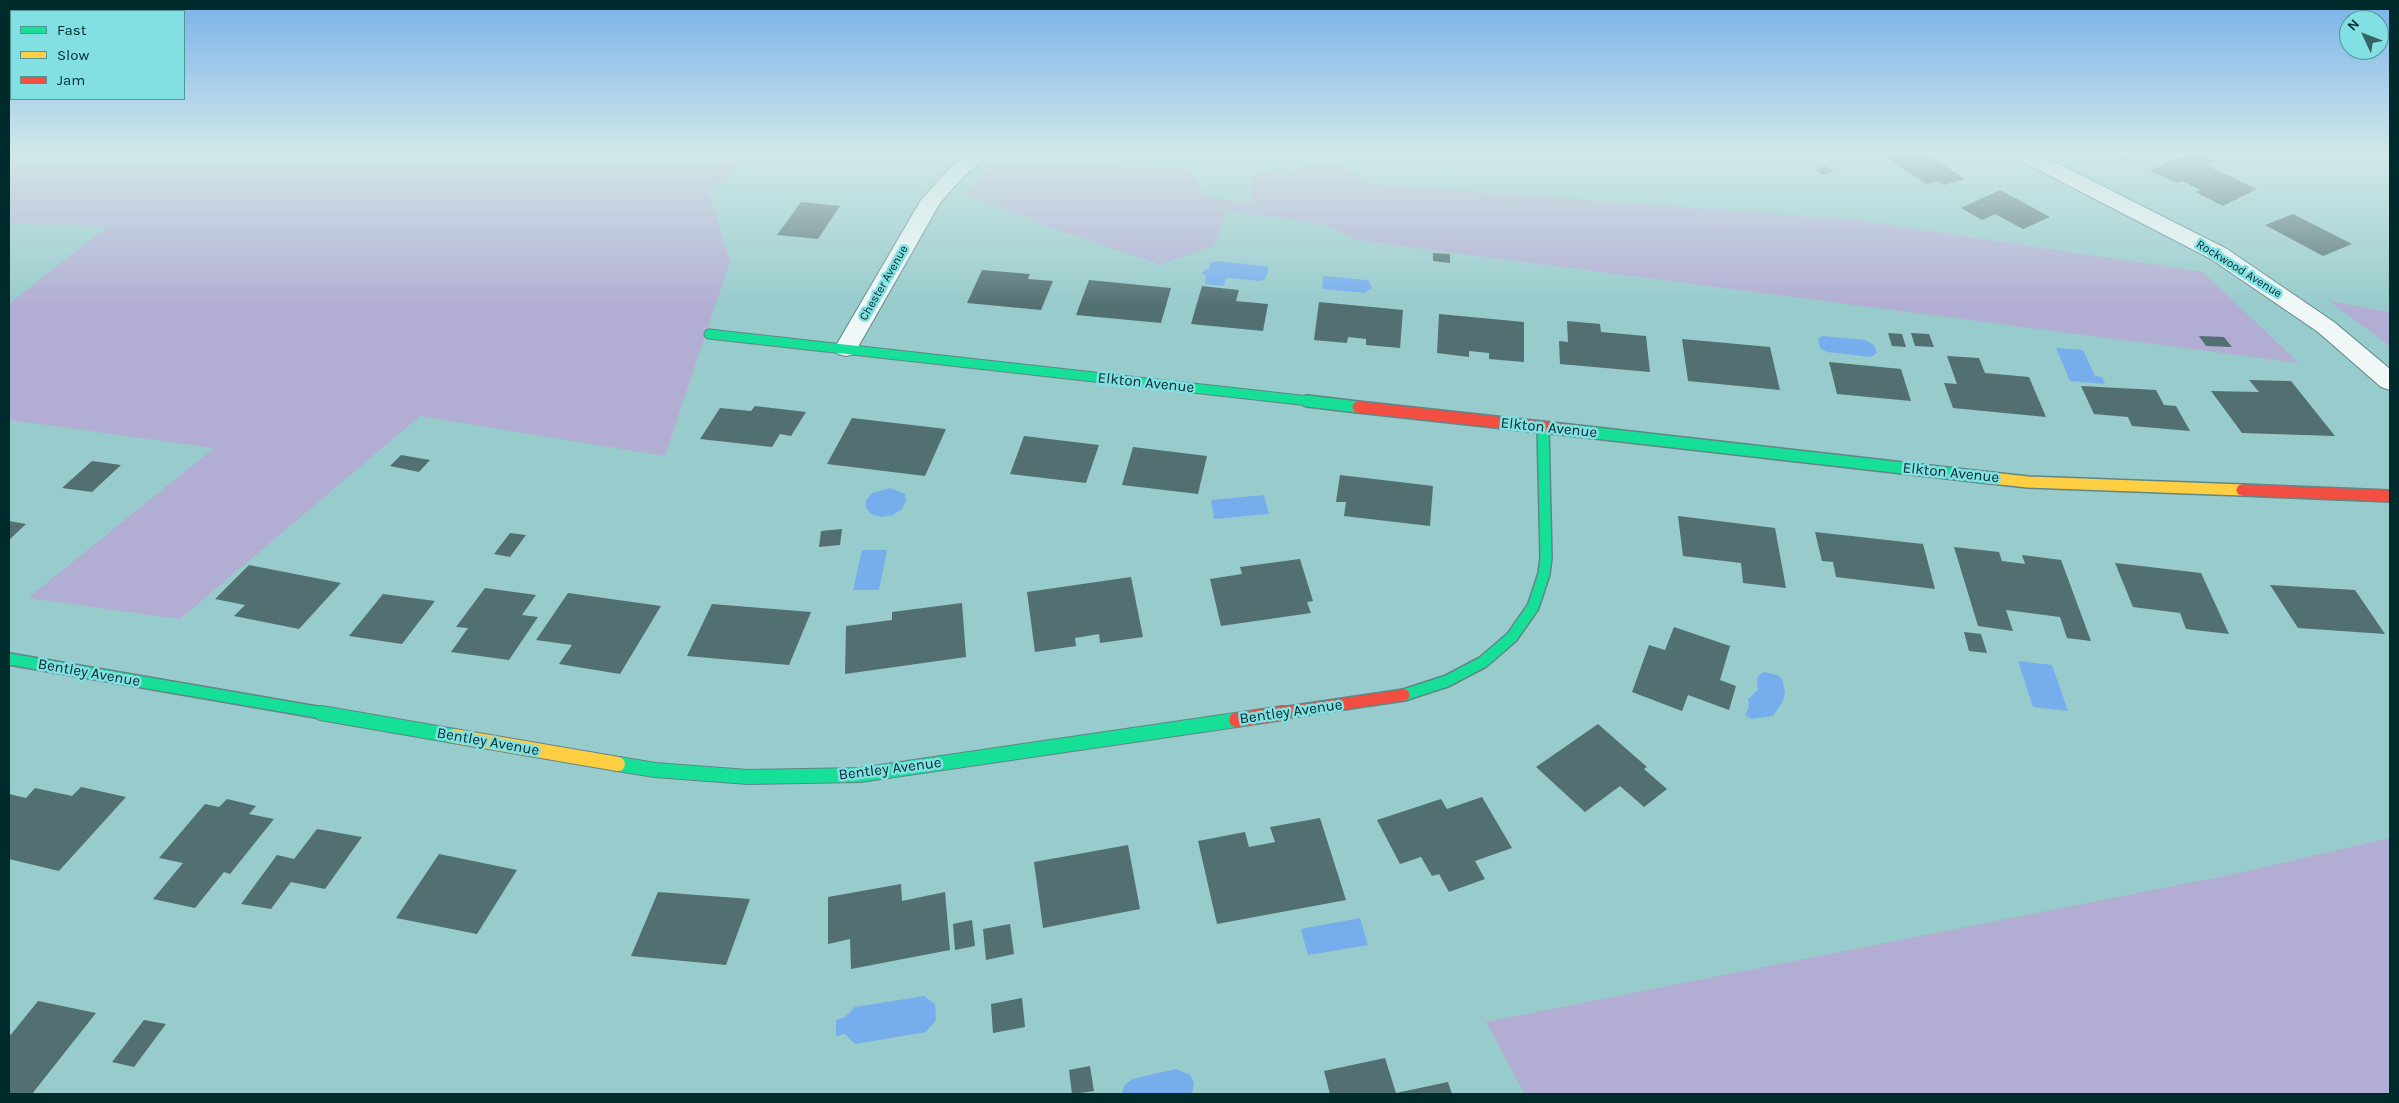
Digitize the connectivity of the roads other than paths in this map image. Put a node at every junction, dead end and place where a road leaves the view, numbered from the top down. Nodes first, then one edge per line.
1 (929, 203) edge
2 (2123, 203) edge
3 (709, 334) dead end
4 (846, 349) junction
5 (2390, 382) edge
6 (1543, 427) junction
7 (2390, 496) edge
8 (9, 659) edge

1 - 4 street, Chester Avenue
2 - 5 street, Rockwood Avenue
3 - 4 street, Elkton Avenue
4 - 6 street, Elkton Avenue
6 - 7 street, Elkton Avenue
6 - 8 street, Bentley Avenue

